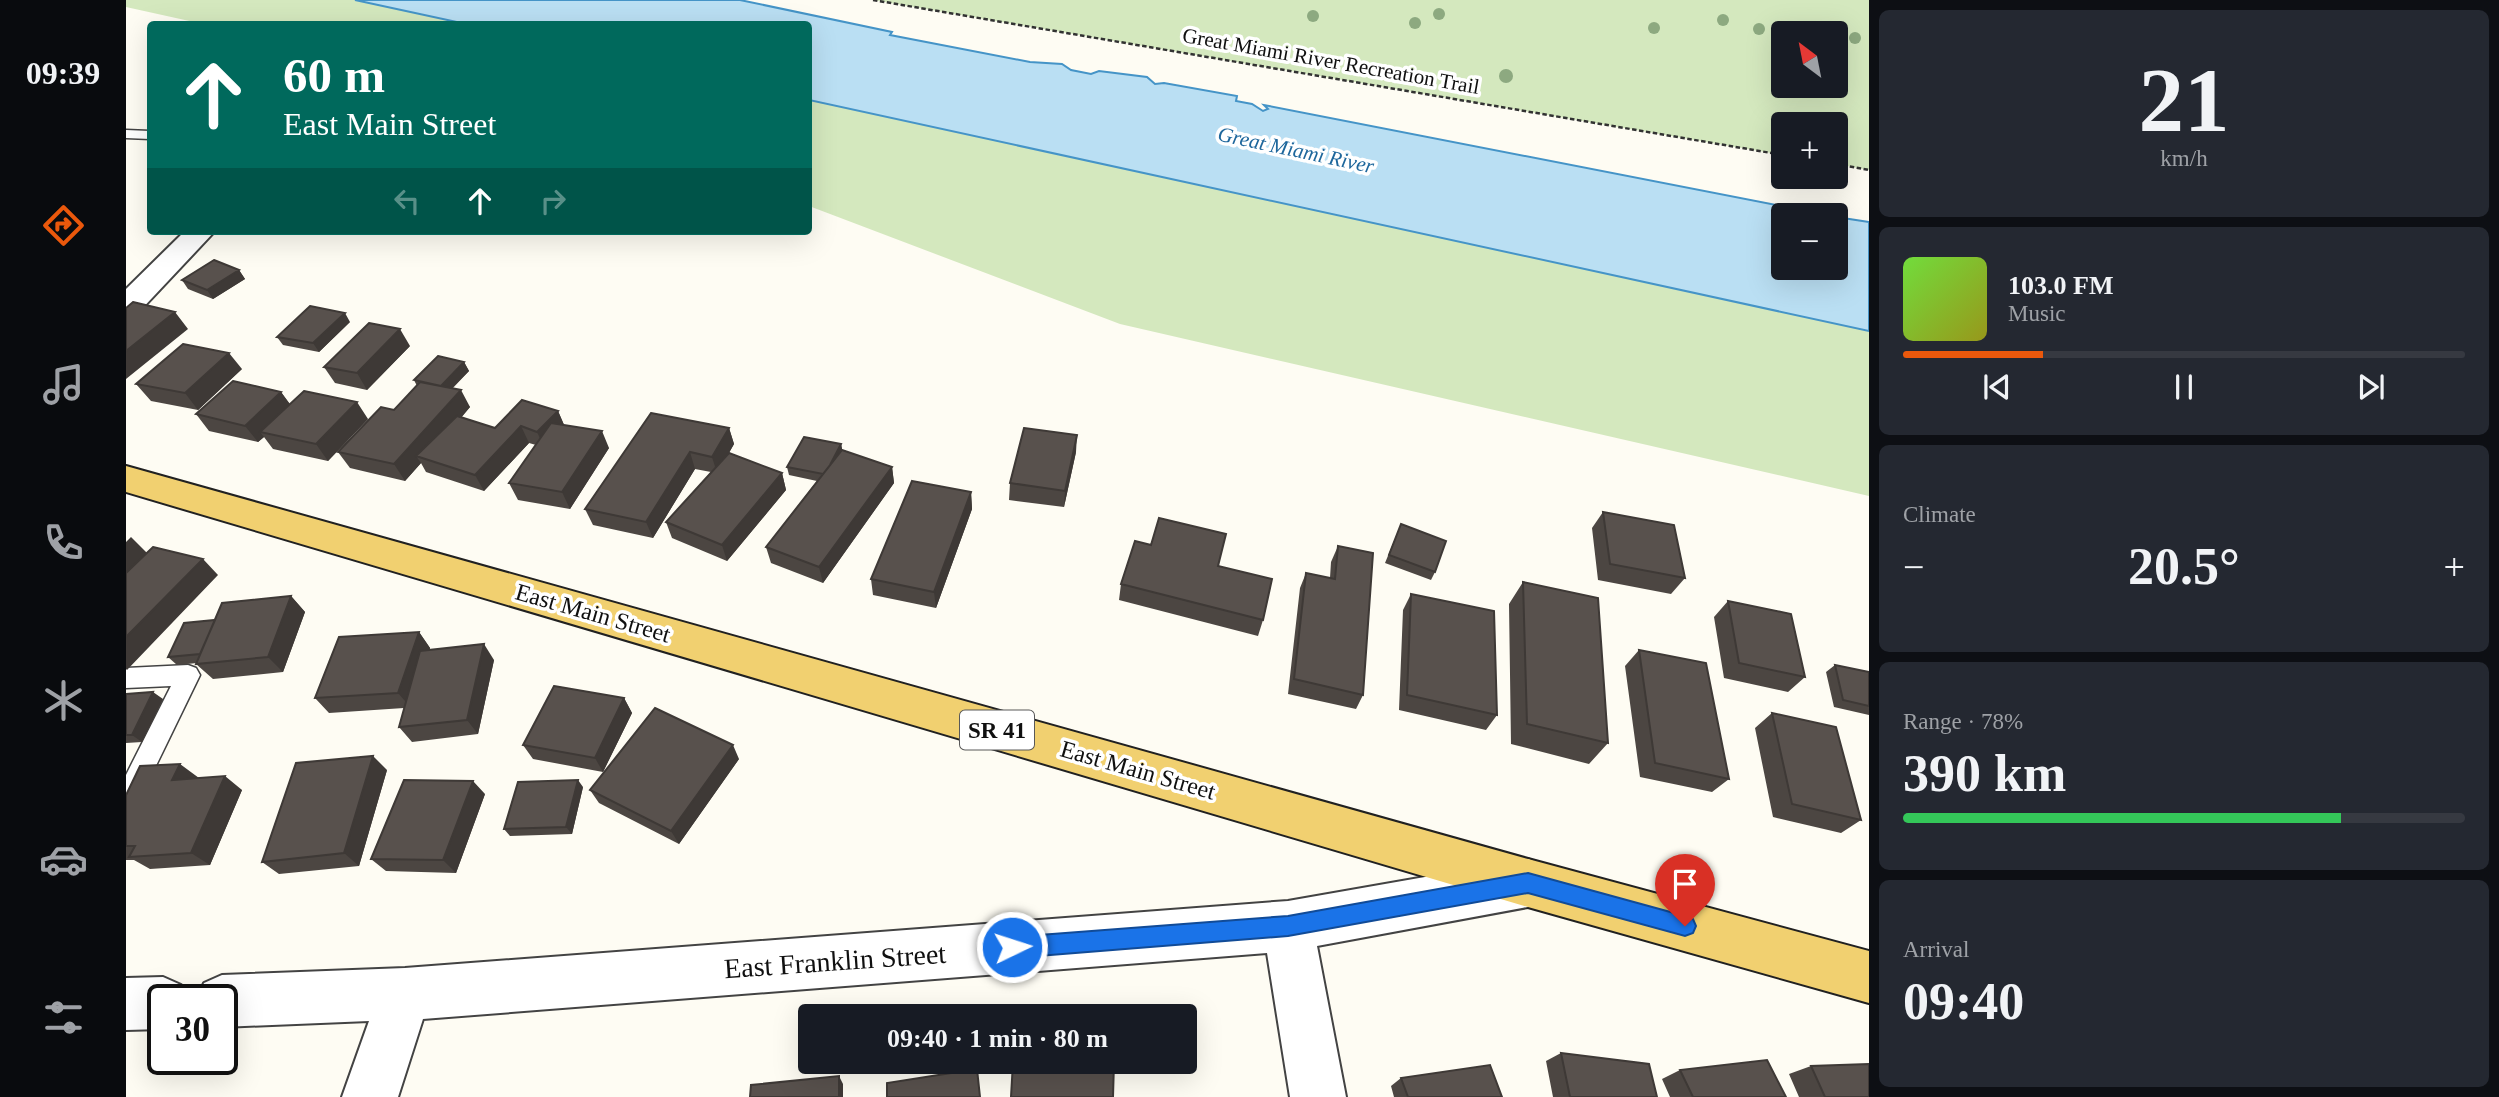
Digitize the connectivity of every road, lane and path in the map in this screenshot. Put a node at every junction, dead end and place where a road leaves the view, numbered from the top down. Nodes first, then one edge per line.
1 (873, 0) edge
2 (126, 134) edge
3 (147, 135) edge
4 (1771, 153) edge
5 (1848, 166) edge
6 (1869, 170) edge
7 (197, 235) edge
8 (126, 307) edge
9 (126, 479) edge
10 (126, 678) edge
11 (126, 800) edge
12 (1528, 883) junction
13 (1288, 926) junction
14 (1869, 977) edge
15 (405, 994) junction
16 (238, 1000) edge
17 (147, 1003) edge
18 (126, 1004) edge
19 (370, 1097) edge
20 (1318, 1097) edge

1 - 4 path, Great Miami River Recreation Trail
2 - 3 lane
5 - 6 path
7 - 8 street
9 - 12 main road, East Main Street / SR 41
10 - 11 lane
12 - 13 street, East Franklin Street
12 - 14 main road, East Main Street / SR 41
13 - 15 street, East Franklin Street
13 - 20 street
15 - 16 street, East Franklin Street
15 - 19 street
17 - 18 street

